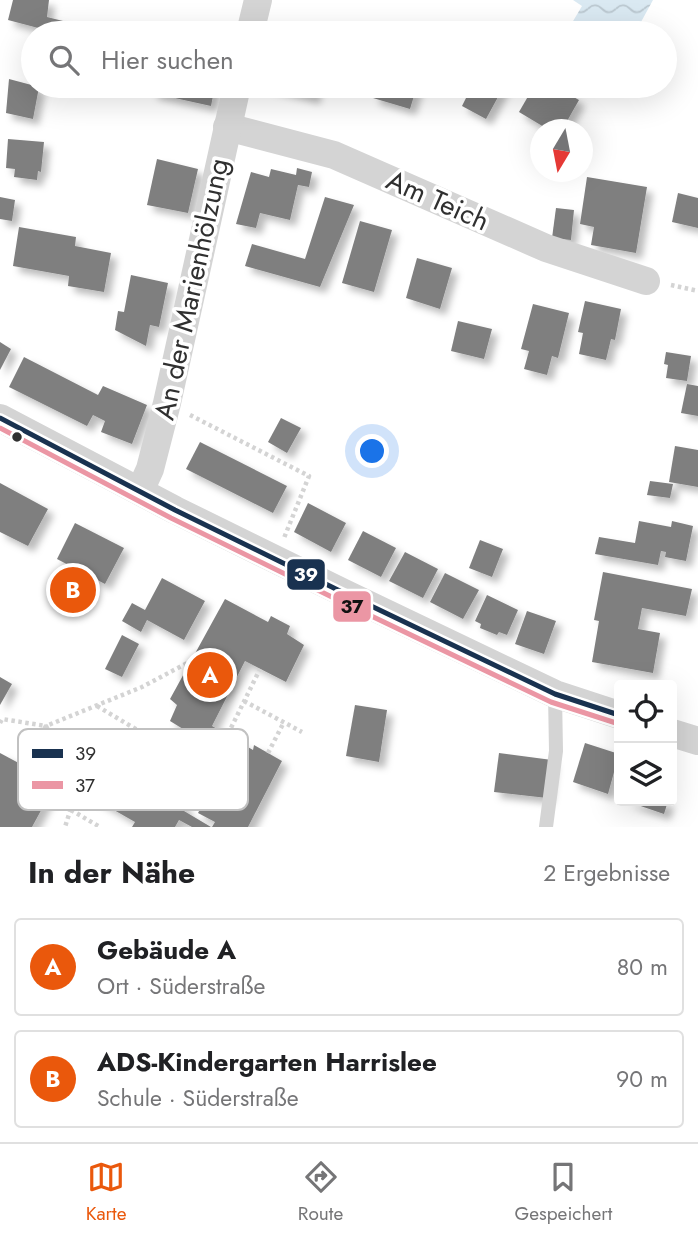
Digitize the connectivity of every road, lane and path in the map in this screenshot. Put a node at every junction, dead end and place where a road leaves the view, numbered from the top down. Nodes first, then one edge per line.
1 (258, 0) edge
2 (253, 21) edge
3 (234, 98) edge
4 (227, 127) junction
5 (646, 281) dead end
6 (167, 403) junction
7 (0, 418) edge
8 (140, 491) junction
9 (275, 559) junction
10 (191, 660) dead end
11 (260, 668) dead end
12 (555, 694) junction
13 (244, 701) junction
14 (96, 706) junction
15 (614, 713) edge
16 (1, 719) edge
17 (284, 722) junction
18 (46, 726) junction
19 (44, 729) edge
20 (47, 729) edge
21 (135, 729) edge
22 (230, 729) edge
23 (302, 732) dead end
24 (677, 735) edge
25 (698, 741) edge
26 (268, 753) dead end
27 (71, 810) joint
28 (65, 827) edge
29 (100, 827) edge
30 (546, 827) edge

1 - 2 street
3 - 4 street, An der Marienhölzung
4 - 5 street, Am Teich
4 - 6 street, An der Marienhölzung
6 - 8 street, An der Marienhölzung
6 - 9 path
7 - 8 street
8 - 9 street
9 - 12 street
10 - 14 path
11 - 13 path
12 - 15 street
12 - 30 lane
13 - 17 path
13 - 22 path
14 - 18 path
14 - 21 path
16 - 18 path
17 - 23 path
17 - 26 path
18 - 19 path
18 - 20 path
24 - 25 street
27 - 28 path
27 - 29 path

